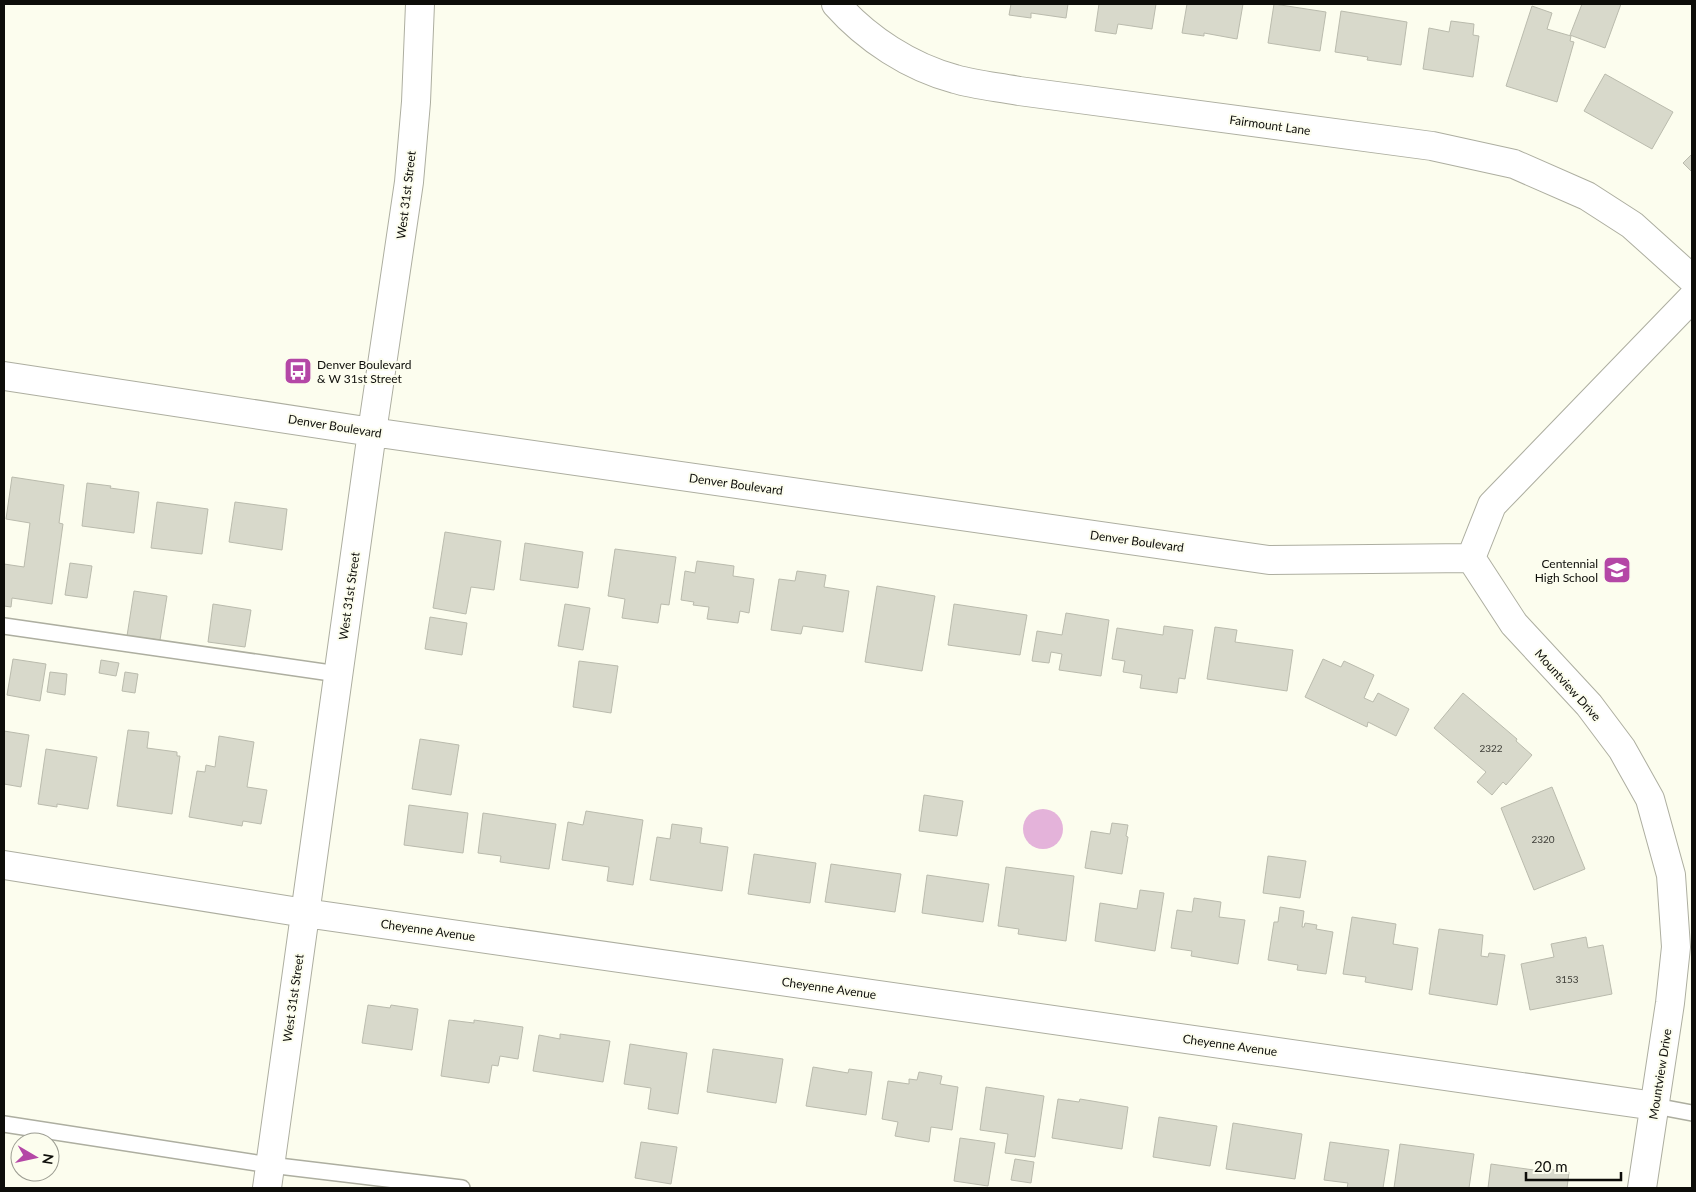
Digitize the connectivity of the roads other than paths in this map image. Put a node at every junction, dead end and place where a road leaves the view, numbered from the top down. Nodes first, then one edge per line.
1 (420, 4) edge
2 (836, 4) edge
3 (1692, 279) edge
4 (1692, 298) edge
5 (4, 376) edge
6 (372, 432) junction
7 (1471, 558) junction
8 (4, 626) edge
9 (338, 674) junction
10 (4, 865) edge
11 (305, 913) junction
12 (1655, 1106) junction
13 (1692, 1113) edge
14 (4, 1124) edge
15 (268, 1177) edge
16 (462, 1188) edge
17 (1642, 1188) edge

1 - 6 street, West 31st Street
2 - 3 street, Fairmount Lane
4 - 7 street
5 - 6 street, Denver Boulevard
6 - 7 street, Denver Boulevard
6 - 9 street, West 31st Street
7 - 12 street, Mountview Drive
8 - 9 lane
9 - 11 street, West 31st Street
10 - 11 street, Cheyenne Avenue
11 - 12 street, Cheyenne Avenue
11 - 15 street, West 31st Street
12 - 13 lane
12 - 17 street, Mountview Drive
14 - 15 lane
15 - 16 lane

